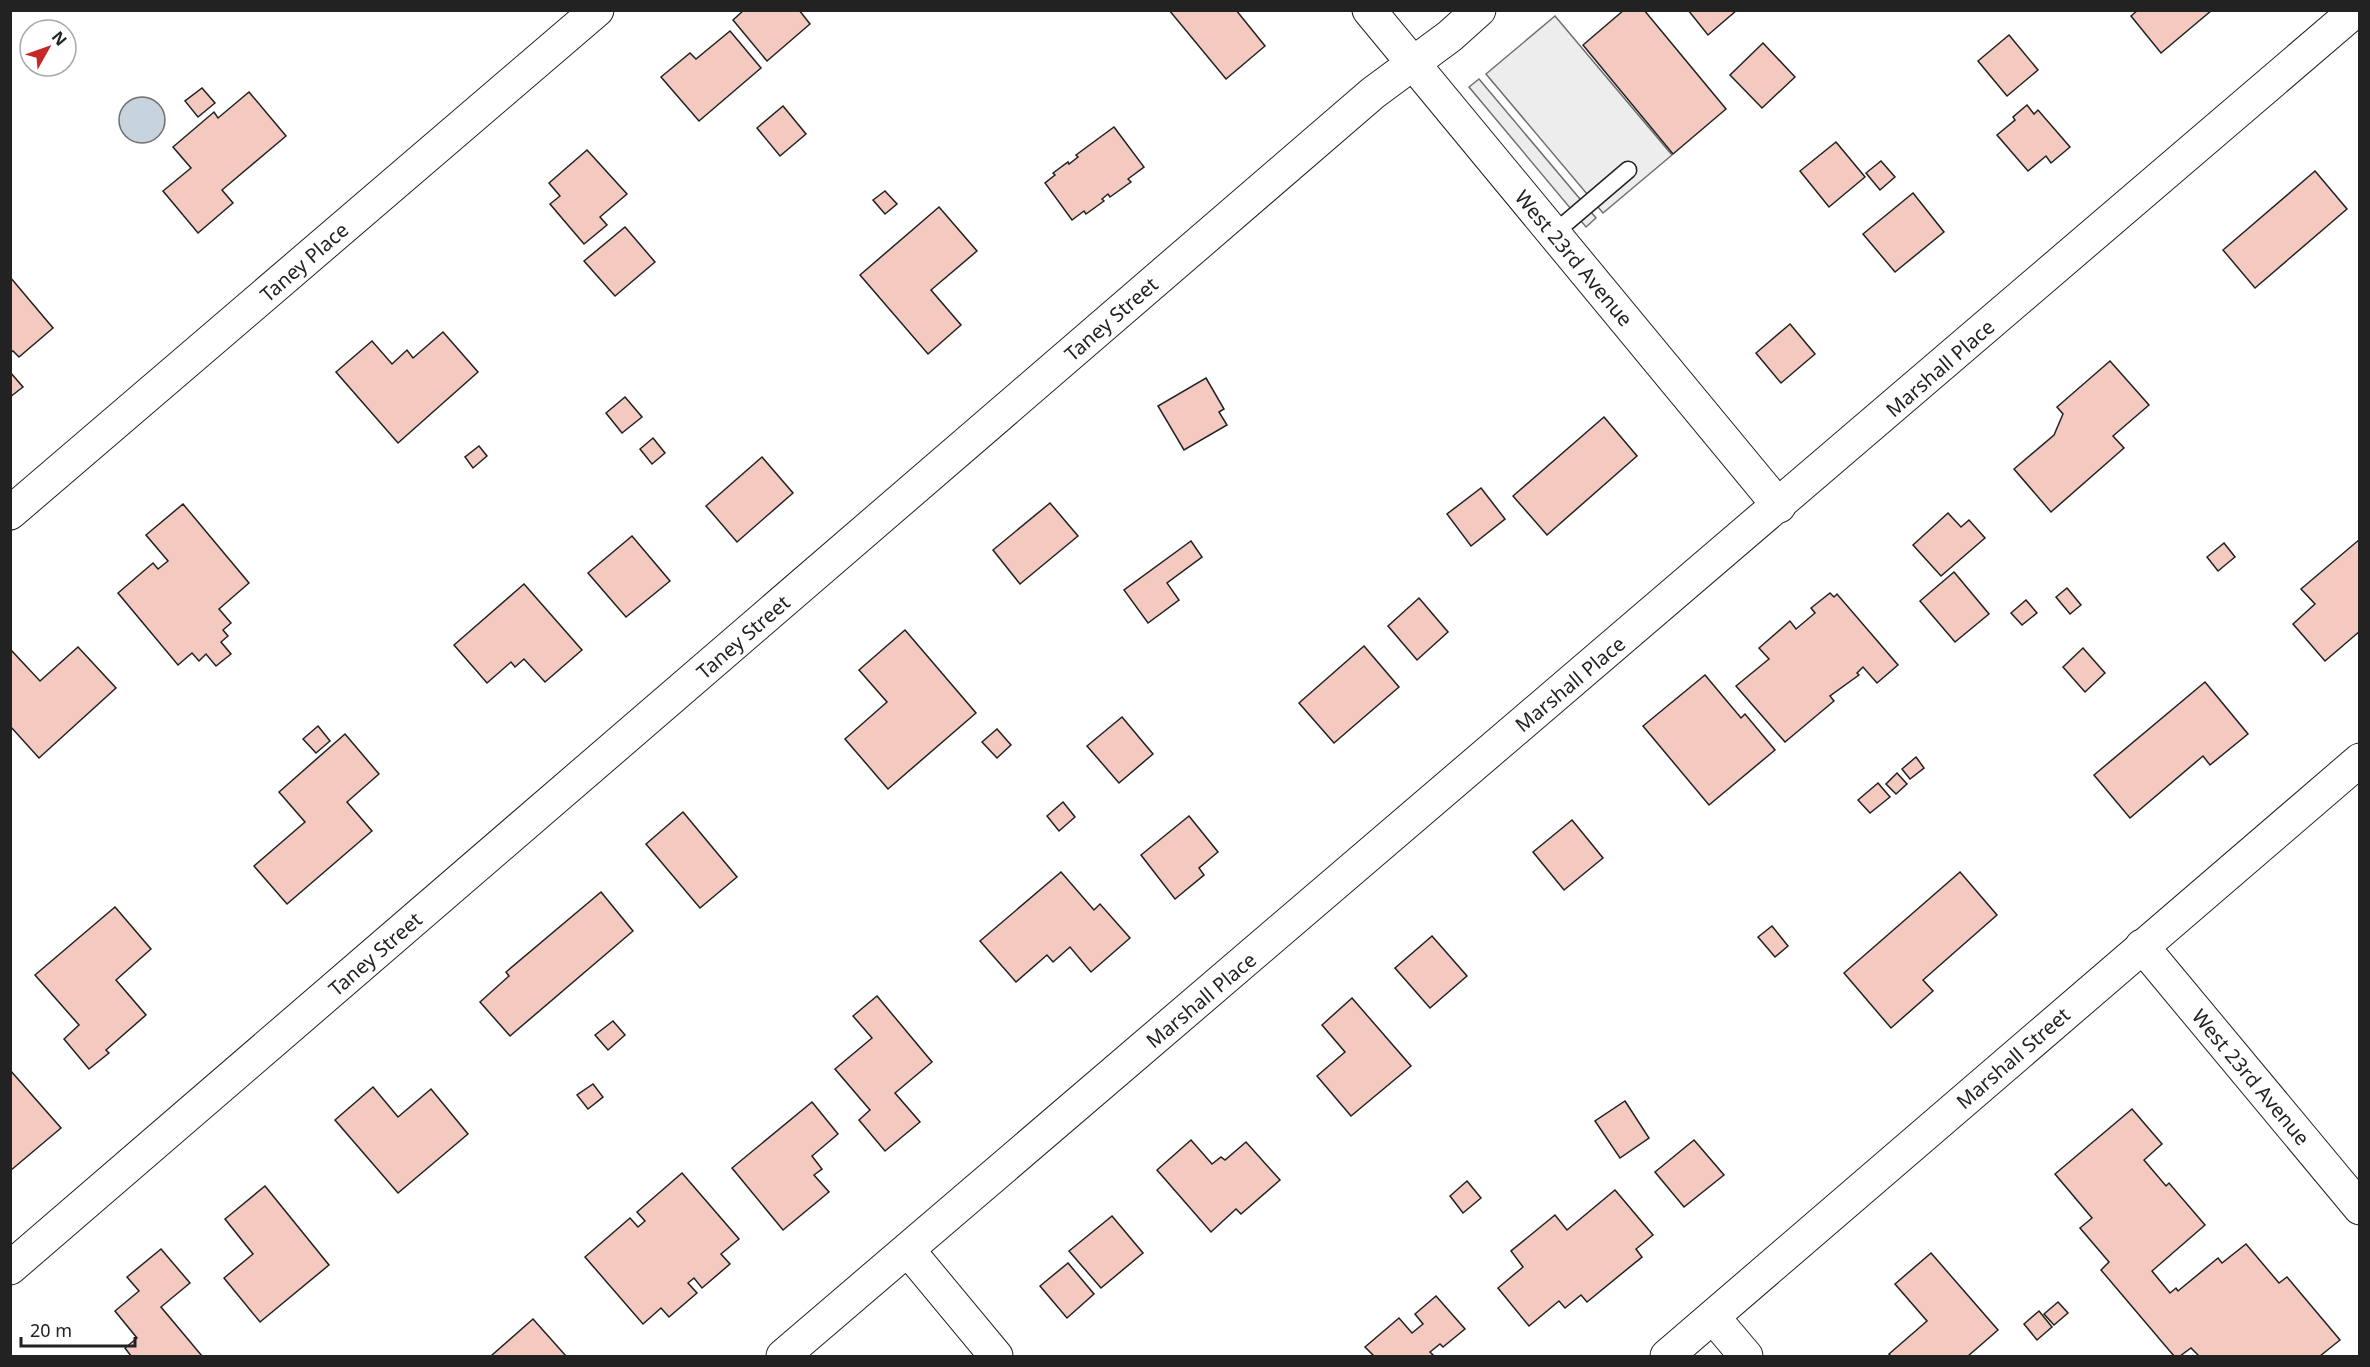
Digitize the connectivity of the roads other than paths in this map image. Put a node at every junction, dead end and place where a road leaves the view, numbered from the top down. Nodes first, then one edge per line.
1 (597, 10) edge
2 (1368, 10) edge
3 (1479, 10) edge
4 (2356, 10) edge
5 (1413, 63) junction
6 (1628, 170) dead end
7 (1553, 234) junction
8 (1779, 506) junction
9 (10, 513) edge
10 (2360, 760) edge
11 (2142, 946) junction
12 (2360, 1208) edge
13 (908, 1250) junction
14 (10, 1268) edge
15 (1713, 1317) junction
16 (783, 1356) edge
17 (996, 1356) edge
18 (1667, 1356) edge
19 (1746, 1356) edge

1 - 9 street, Taney Place
2 - 5 street, West 23rd Avenue
3 - 5 street, Taney Street
4 - 8 street, Marshall Place
5 - 7 street, West 23rd Avenue
5 - 14 street, Taney Street
6 - 7 lane
7 - 8 street, West 23rd Avenue
8 - 13 street, Marshall Place
10 - 11 street, Marshall Street
11 - 12 street, West 23rd Avenue
11 - 15 street, Marshall Street
13 - 16 street, Marshall Place
13 - 17 street
15 - 18 street, Marshall Street
15 - 19 street

